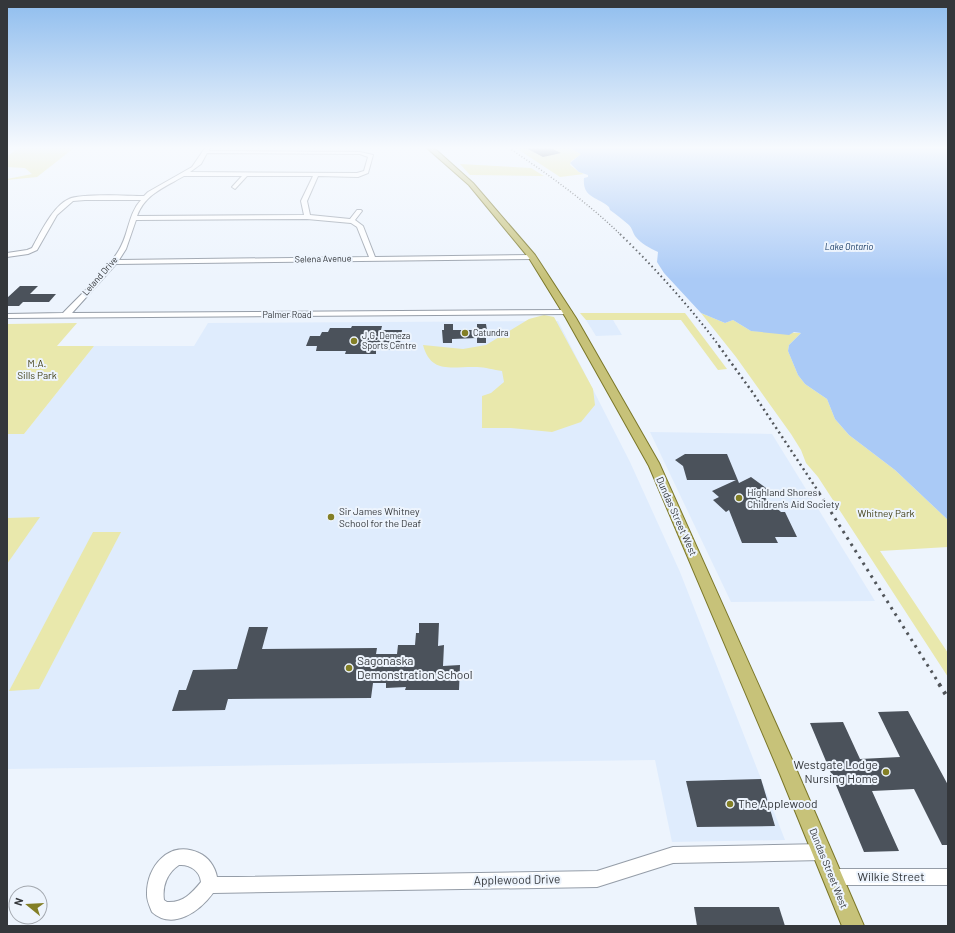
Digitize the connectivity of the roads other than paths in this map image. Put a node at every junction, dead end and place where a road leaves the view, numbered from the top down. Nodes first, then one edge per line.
1 (153, 192) edge
2 (309, 192) edge
3 (477, 192) edge
4 (146, 198) junction
5 (360, 211) dead end
6 (307, 217) junction
7 (133, 218) junction
8 (352, 221) junction
9 (7, 255) edge
10 (532, 257) junction
11 (373, 259) junction
12 (114, 262) junction
13 (568, 312) junction
14 (7, 316) edge
15 (65, 316) junction
16 (823, 852) junction
17 (833, 877) junction
18 (948, 877) edge
19 (209, 885) dead end
20 (853, 926) edge

1 - 4 street, Leland Drive
2 - 6 street
3 - 10 main road, Dundas Street West
4 - 7 street, Leland Drive
4 - 9 street
5 - 8 street
6 - 7 street
6 - 8 street
7 - 12 street, Leland Drive
8 - 11 street
10 - 11 street, Selena Avenue
10 - 13 main road, Dundas Street West
11 - 12 street, Selena Avenue
12 - 15 street, Leland Drive
13 - 15 street, Palmer Road
13 - 16 main road, Dundas Street West
14 - 15 street, Palmer Road
16 - 17 main road, Dundas Street West
16 - 19 street, Applewood Drive
17 - 18 street, Wilkie Street
17 - 20 main road, Dundas Street West

